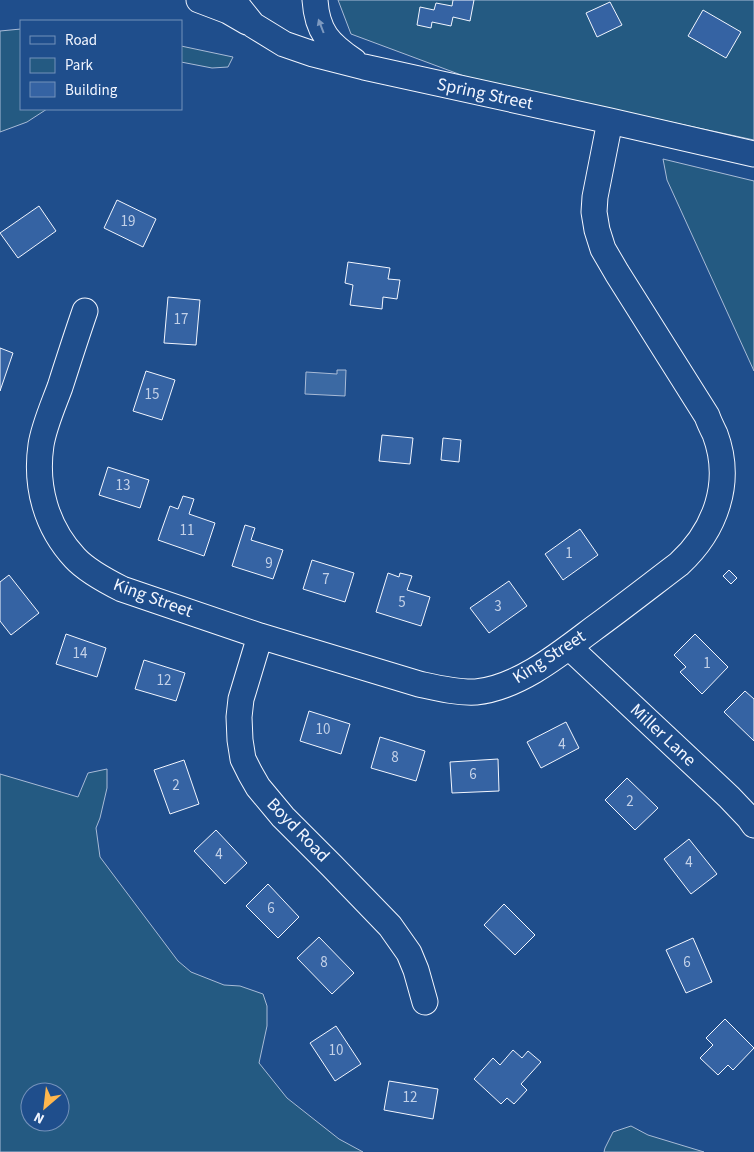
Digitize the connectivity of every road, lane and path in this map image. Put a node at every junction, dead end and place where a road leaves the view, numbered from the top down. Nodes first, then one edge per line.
1 (200, 0) edge
2 (233, 0) edge
3 (315, 0) edge
4 (253, 25) junction
5 (364, 68) junction
6 (610, 121) junction
7 (754, 154) edge
8 (85, 311) dead end
9 (260, 636) junction
10 (569, 647) junction
11 (754, 825) edge
12 (425, 1002) dead end

1 - 4 street
2 - 4 street, Spring Street
5 -> 3 street
4 - 5 street, Spring Street
5 - 6 street, Spring Street
6 - 7 street, Spring Street
6 - 10 street, King Street
8 - 9 street, King Street
9 - 10 street, King Street
9 - 12 street, Boyd Road
10 - 11 street, Miller Lane

